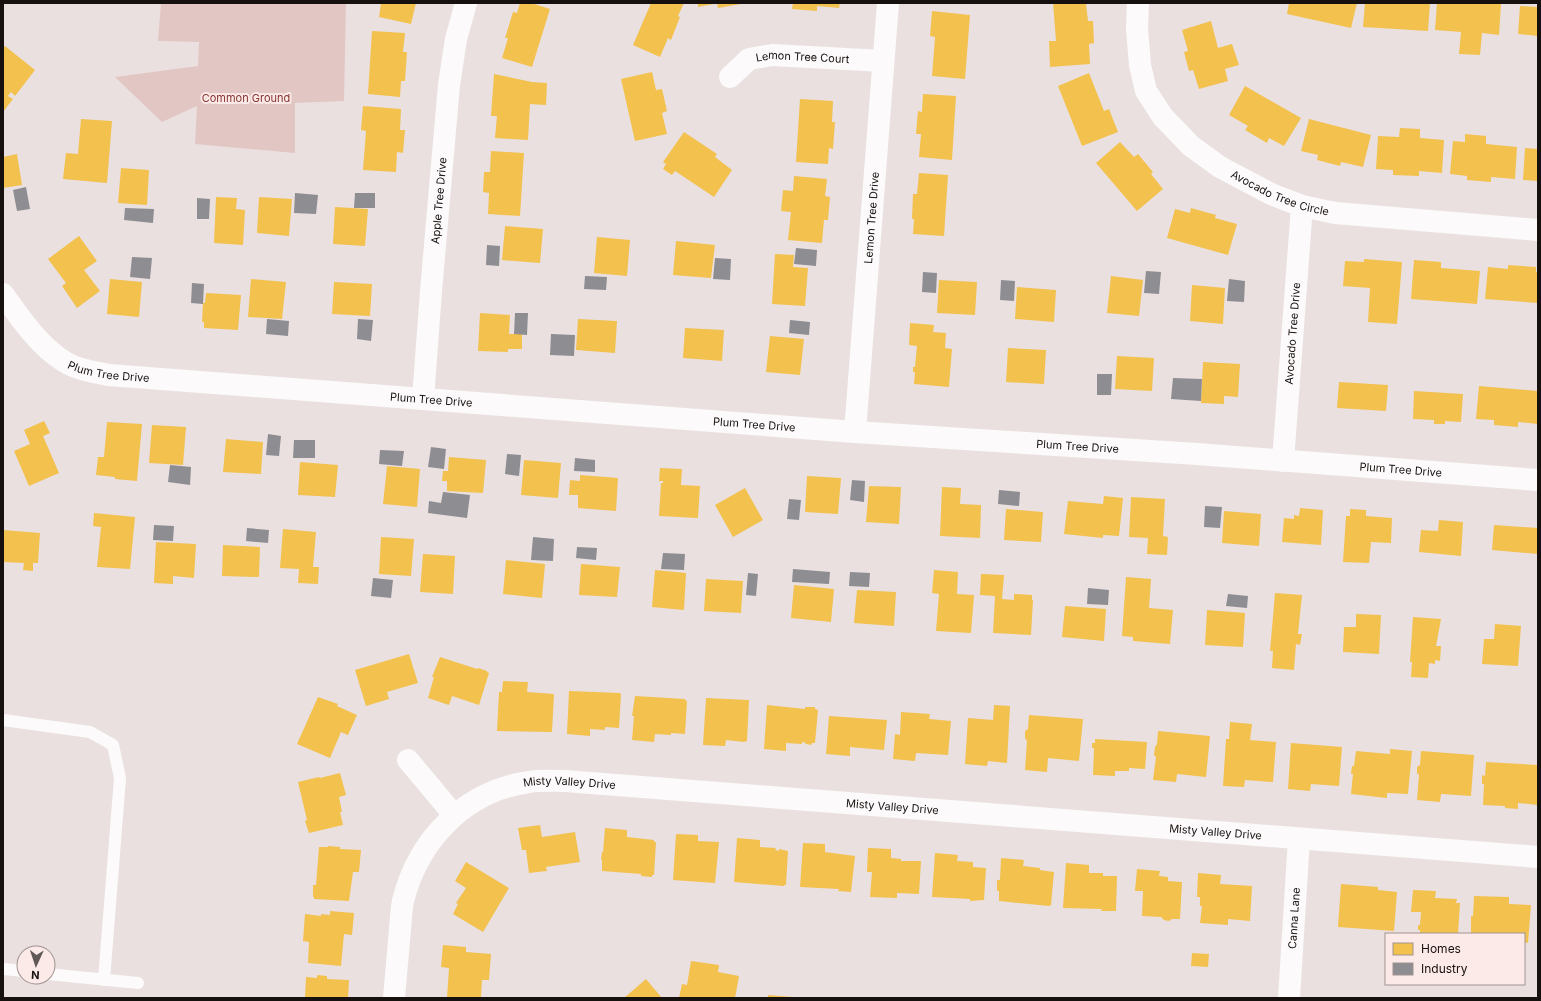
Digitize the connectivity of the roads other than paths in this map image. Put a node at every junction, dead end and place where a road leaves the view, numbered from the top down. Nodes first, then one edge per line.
1 (466, 3) edge
2 (888, 3) edge
3 (1138, 3) edge
4 (883, 61) junction
5 (730, 77) dead end
6 (1302, 206) junction
7 (1538, 230) edge
8 (3, 294) edge
9 (423, 399) junction
10 (855, 432) junction
11 (1283, 461) junction
12 (1538, 480) edge
13 (3, 720) edge
14 (408, 760) dead end
15 (454, 815) junction
16 (1299, 839) junction
17 (1538, 857) edge
18 (3, 969) edge
19 (16, 970) edge
20 (56, 975) edge
21 (104, 980) junction
22 (138, 983) dead end
23 (394, 998) edge
24 (1289, 998) edge

1 - 9 street, Apple Tree Drive
2 - 4 street, Lemon Tree Drive
3 - 6 street, Avocado Tree Circle
4 - 5 street, Lemon Tree Court
4 - 10 street, Lemon Tree Drive
6 - 7 street, Avocado Tree Circle
6 - 11 street, Avocado Tree Drive
8 - 9 street, Plum Tree Drive
9 - 10 street, Plum Tree Drive
10 - 11 street, Plum Tree Drive
11 - 12 street, Plum Tree Drive
13 - 21 lane
14 - 15 street
15 - 16 street, Misty Valley Drive
15 - 23 street, Misty Valley Drive
16 - 17 street, Misty Valley Drive
16 - 24 street, Canna Lane
18 - 19 lane
20 - 21 lane
21 - 22 lane

